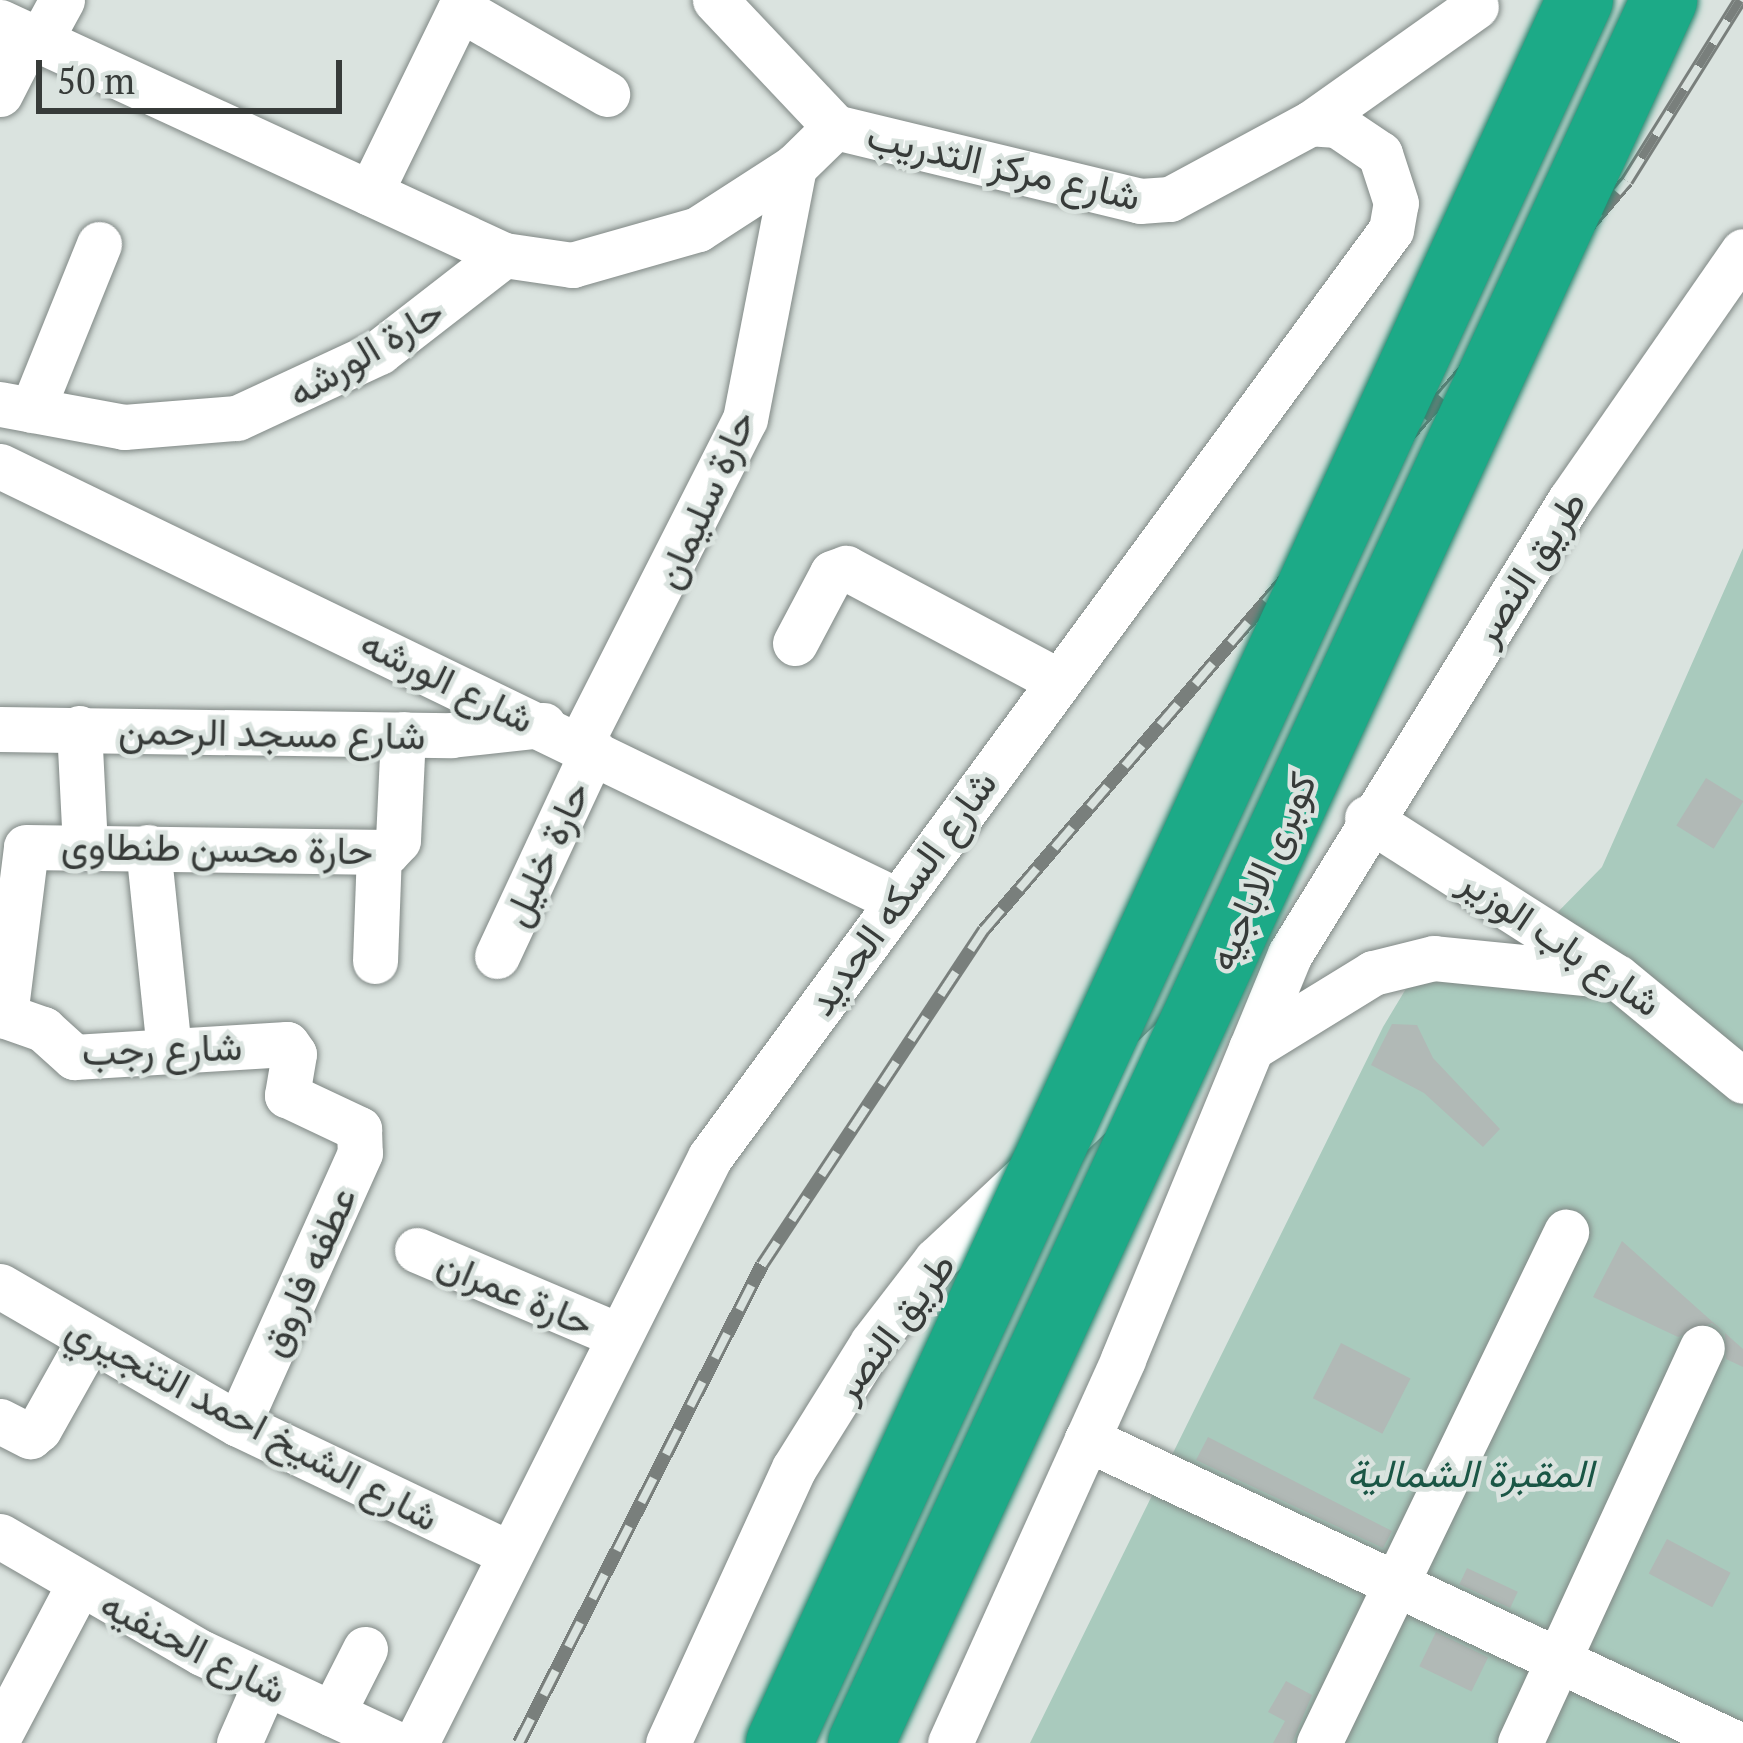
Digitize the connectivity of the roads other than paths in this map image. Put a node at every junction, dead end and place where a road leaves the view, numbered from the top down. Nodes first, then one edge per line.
1 (62, 0) edge
2 (716, 0) edge
3 (1580, 0) edge
4 (1664, 0) edge
5 (462, 4) edge
6 (1476, 6) dead end
7 (23, 34) edge
8 (0, 94) edge
9 (608, 94) dead end
10 (1311, 123) junction
11 (835, 127) junction
12 (794, 166) junction
13 (370, 193) junction
14 (99, 244) dead end
15 (1743, 251) edge
16 (504, 255) junction
17 (16, 407) edge
18 (0, 466) edge
19 (795, 644) dead end
20 (1057, 680) junction
21 (80, 728) junction
22 (0, 729) edge
23 (403, 734) junction
24 (572, 740) junction
25 (1367, 818) junction
26 (85, 846) junction
27 (148, 847) junction
28 (379, 852) junction
29 (894, 899) junction
30 (1290, 954) junction
31 (496, 956) dead end
32 (375, 962) dead end
33 (1617, 976) junction
34 (3, 1015) edge
35 (169, 1050) junction
36 (1249, 1050) junction
37 (1743, 1081) edge
38 (350, 1120) joint
39 (1566, 1232) dead end
40 (417, 1250) dead end
41 (0, 1286) edge
42 (615, 1334) junction
43 (89, 1340) junction
44 (1702, 1348) dead end
45 (0, 1421) edge
46 (238, 1424) junction
47 (1087, 1439) junction
48 (0, 1536) edge
49 (509, 1553) junction
50 (1394, 1583) junction
51 (78, 1586) junction
52 (365, 1649) dead end
53 (1560, 1661) junction
54 (265, 1684) junction
55 (332, 1714) junction
56 (0, 1734) edge
57 (239, 1743) edge
58 (395, 1743) edge
59 (416, 1743) edge
60 (668, 1743) edge
61 (779, 1743) edge
62 (861, 1743) edge
63 (950, 1743) edge
64 (1319, 1743) edge
65 (1520, 1743) edge
66 (1735, 1743) edge

1 - 7 street
2 - 11 street
3 - 61 highway, كوبرى الاباجيه, bridge
4 - 62 highway, كوبرى الاباجيه, bridge
5 - 9 street
5 - 13 street
6 - 10 street, شارع مركز التدريب
7 - 8 street
7 - 13 street
10 - 11 street, شارع مركز التدريب
10 - 20 street, شارع السكه الحديد
11 - 12 street
12 - 16 street
12 - 24 street, حارة سليمان
13 - 16 street
14 - 17 street
15 - 25 street, طريق النصر
16 - 17 street, حارة الورشه
18 - 24 street, شارع الورشه
19 - 20 street
20 - 29 street, شارع السكه الحديد
21 - 22 street, شارع مسجد الرحمن
21 - 23 street, شارع مسجد الرحمن
21 - 26 street
23 - 24 street, شارع مسجد الرحمن
23 - 28 street, حارة محسن طنطاوى
24 - 29 street, شارع الورشه
24 - 31 street, حارة خليل
25 - 30 street, طريق النصر
25 - 33 street, شارع باب الوزير
26 - 27 street, حارة محسن طنطاوى
26 - 34 street, حارة محسن طنطاوى
27 - 28 street, حارة محسن طنطاوى
27 - 35 street
28 - 32 street
29 - 42 street, شارع السكه الحديد
30 - 36 street, طريق النصر
30 - 60 street, طريق النصر
33 - 36 street
33 - 37 street, شارع باب الوزير
34 - 35 street, شارع رجب
35 - 38 street, شارع رجب
36 - 47 street, طريق النصر
38 - 46 street, عطفه فاروق
39 - 50 street
40 - 42 street, حارة عمران
41 - 43 street, شارع الشيخ احمد التنجيري
42 - 49 street, شارع السكه الحديد
43 - 45 street
43 - 46 street, شارع الشيخ احمد التنجيري
44 - 53 street
46 - 49 street, شارع الشيخ احمد التنجيري
47 - 50 street
47 - 63 street, طريق النصر
48 - 51 street, شارع الحنفيه
49 - 59 street, شارع السكه الحديد
50 - 53 street
50 - 64 street
51 - 54 street, شارع الحنفيه
51 - 56 street
52 - 55 street
53 - 65 street
53 - 66 street
54 - 55 street, شارع الحنفيه
54 - 57 street
55 - 58 street, شارع الحنفيه

